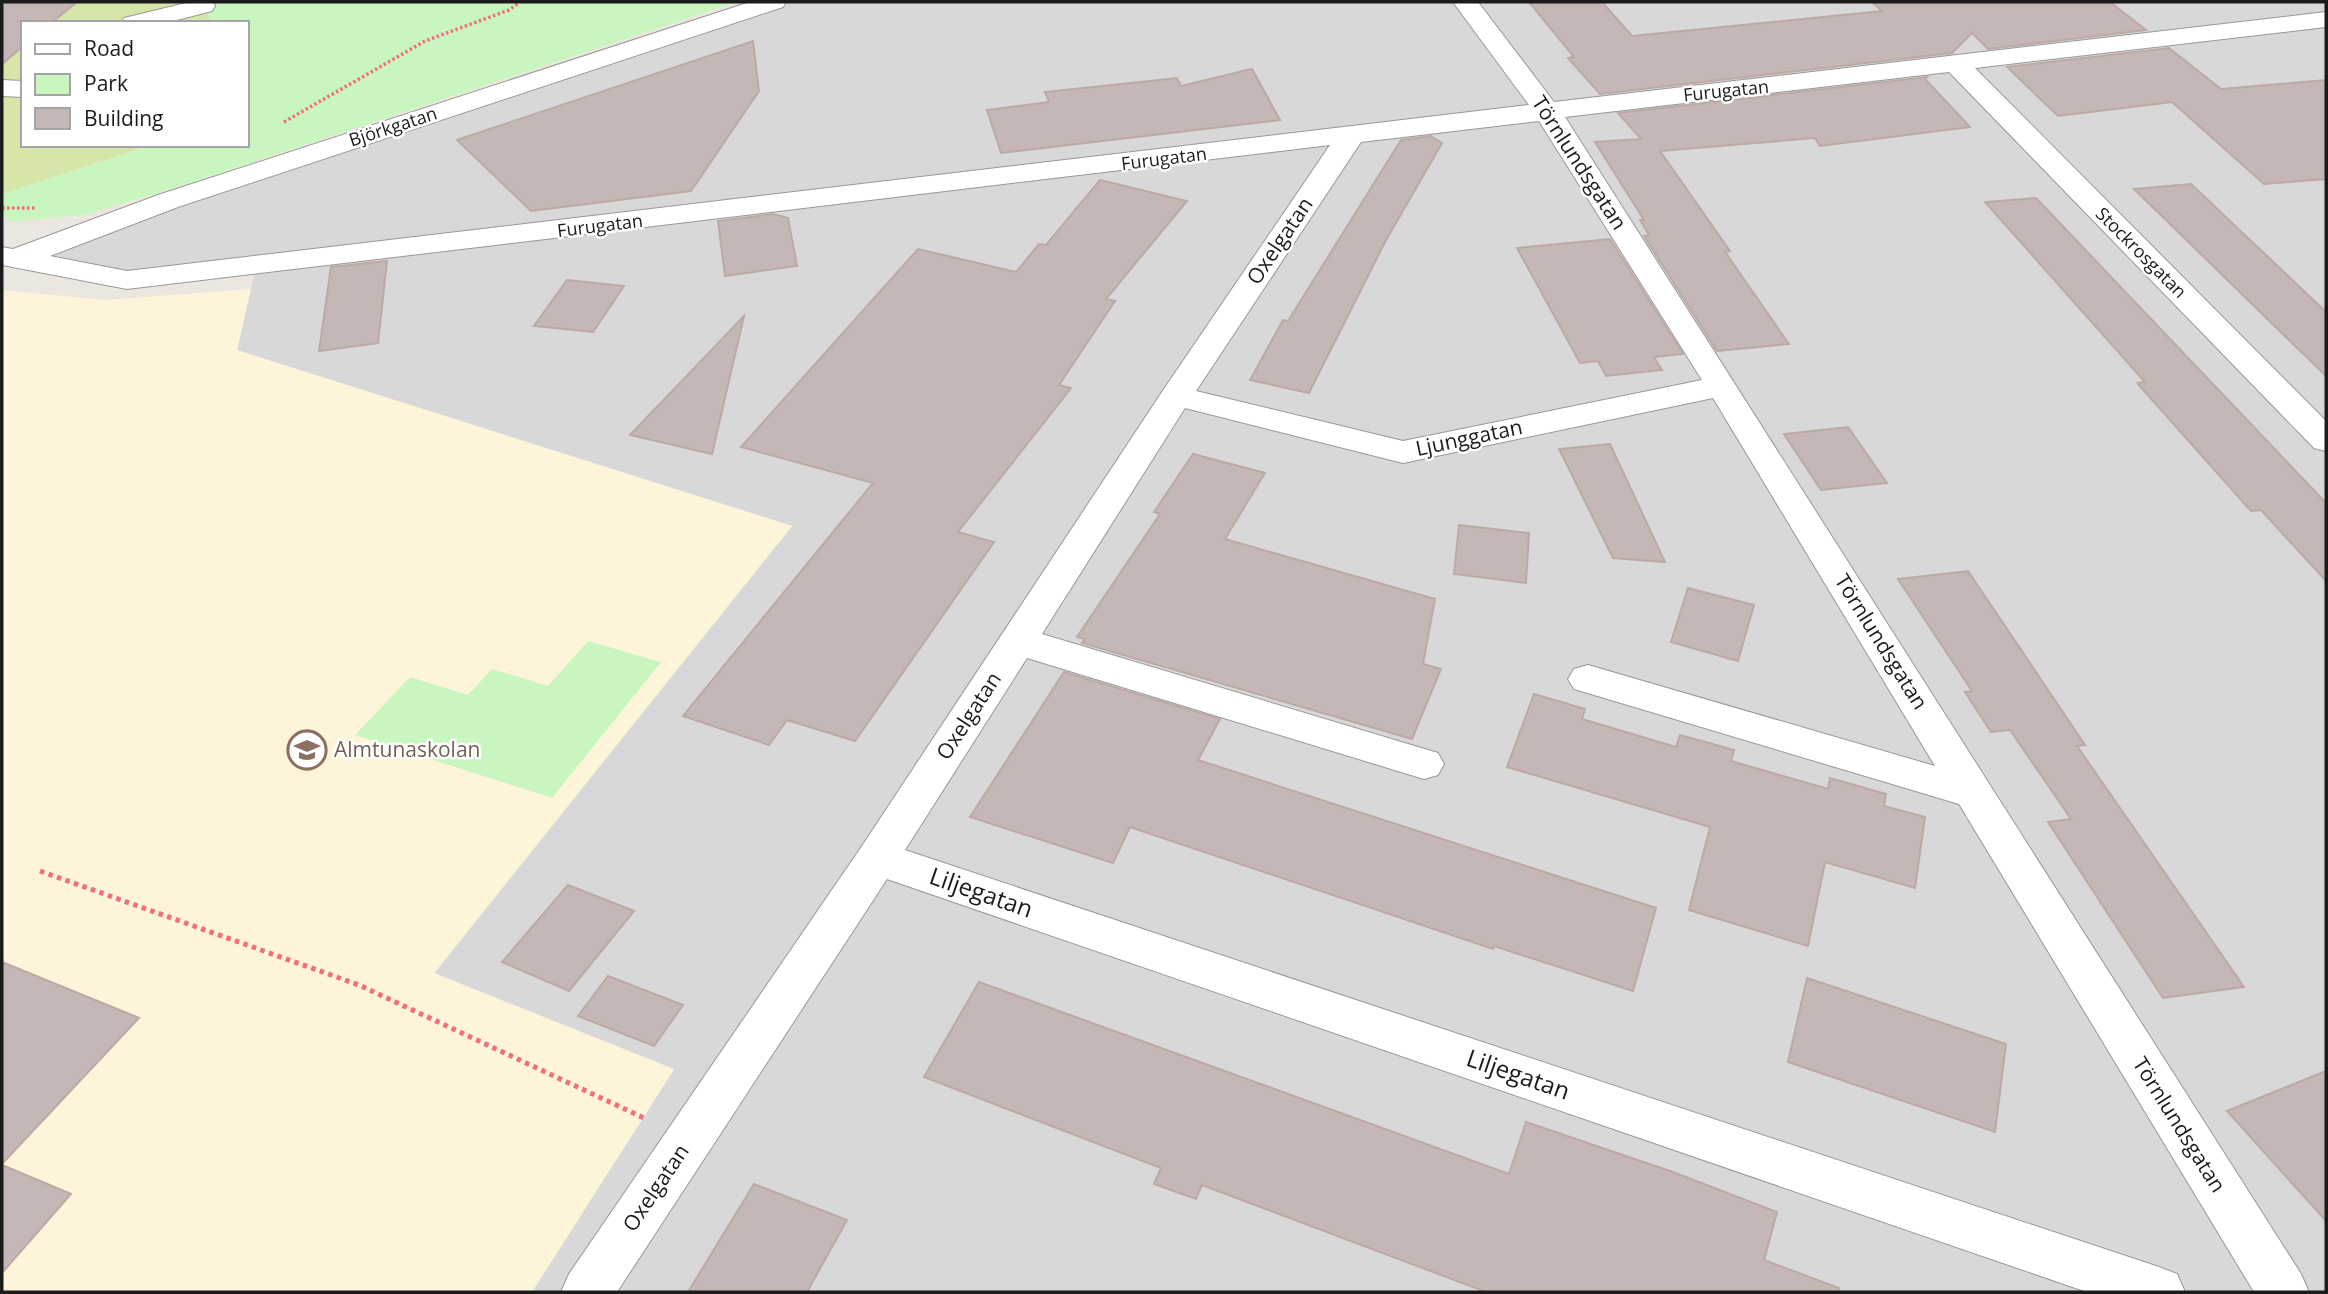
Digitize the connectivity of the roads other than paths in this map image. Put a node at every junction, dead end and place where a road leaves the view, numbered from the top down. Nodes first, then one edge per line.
1 (774, 2) edge
2 (1465, 2) edge
3 (2316, 2) edge
4 (203, 6) dead end
5 (2326, 10) edge
6 (2326, 19) edge
7 (141, 21) edge
8 (1957, 65) junction
9 (2, 88) edge
10 (21, 89) edge
11 (1548, 111) junction
12 (1350, 137) junction
13 (8, 257) edge
14 (1722, 386) junction
15 (1177, 396) junction
16 (2326, 440) edge
17 (1018, 641) junction
18 (1588, 679) dead end
19 (1424, 764) dead end
20 (1974, 793) junction
21 (877, 858) junction
22 (587, 1292) edge
23 (2159, 1292) edge
24 (2283, 1292) edge

1 - 13 street, Björkgatan
2 - 11 street, Törnlundsgatan
3 - 5 street
4 - 7 street
6 - 8 street, Furugatan
8 - 11 street, Furugatan
8 - 16 street, Stockrosgatan
9 - 10 street
11 - 12 street, Furugatan
11 - 14 street, Törnlundsgatan
12 - 13 street, Furugatan
12 - 15 street, Oxelgatan
14 - 15 street, Ljunggatan
14 - 20 street, Törnlundsgatan
15 - 17 street, Oxelgatan
17 - 19 street
17 - 21 street, Oxelgatan
18 - 20 street
20 - 24 street, Törnlundsgatan
21 - 22 street, Oxelgatan
21 - 23 street, Liljegatan

